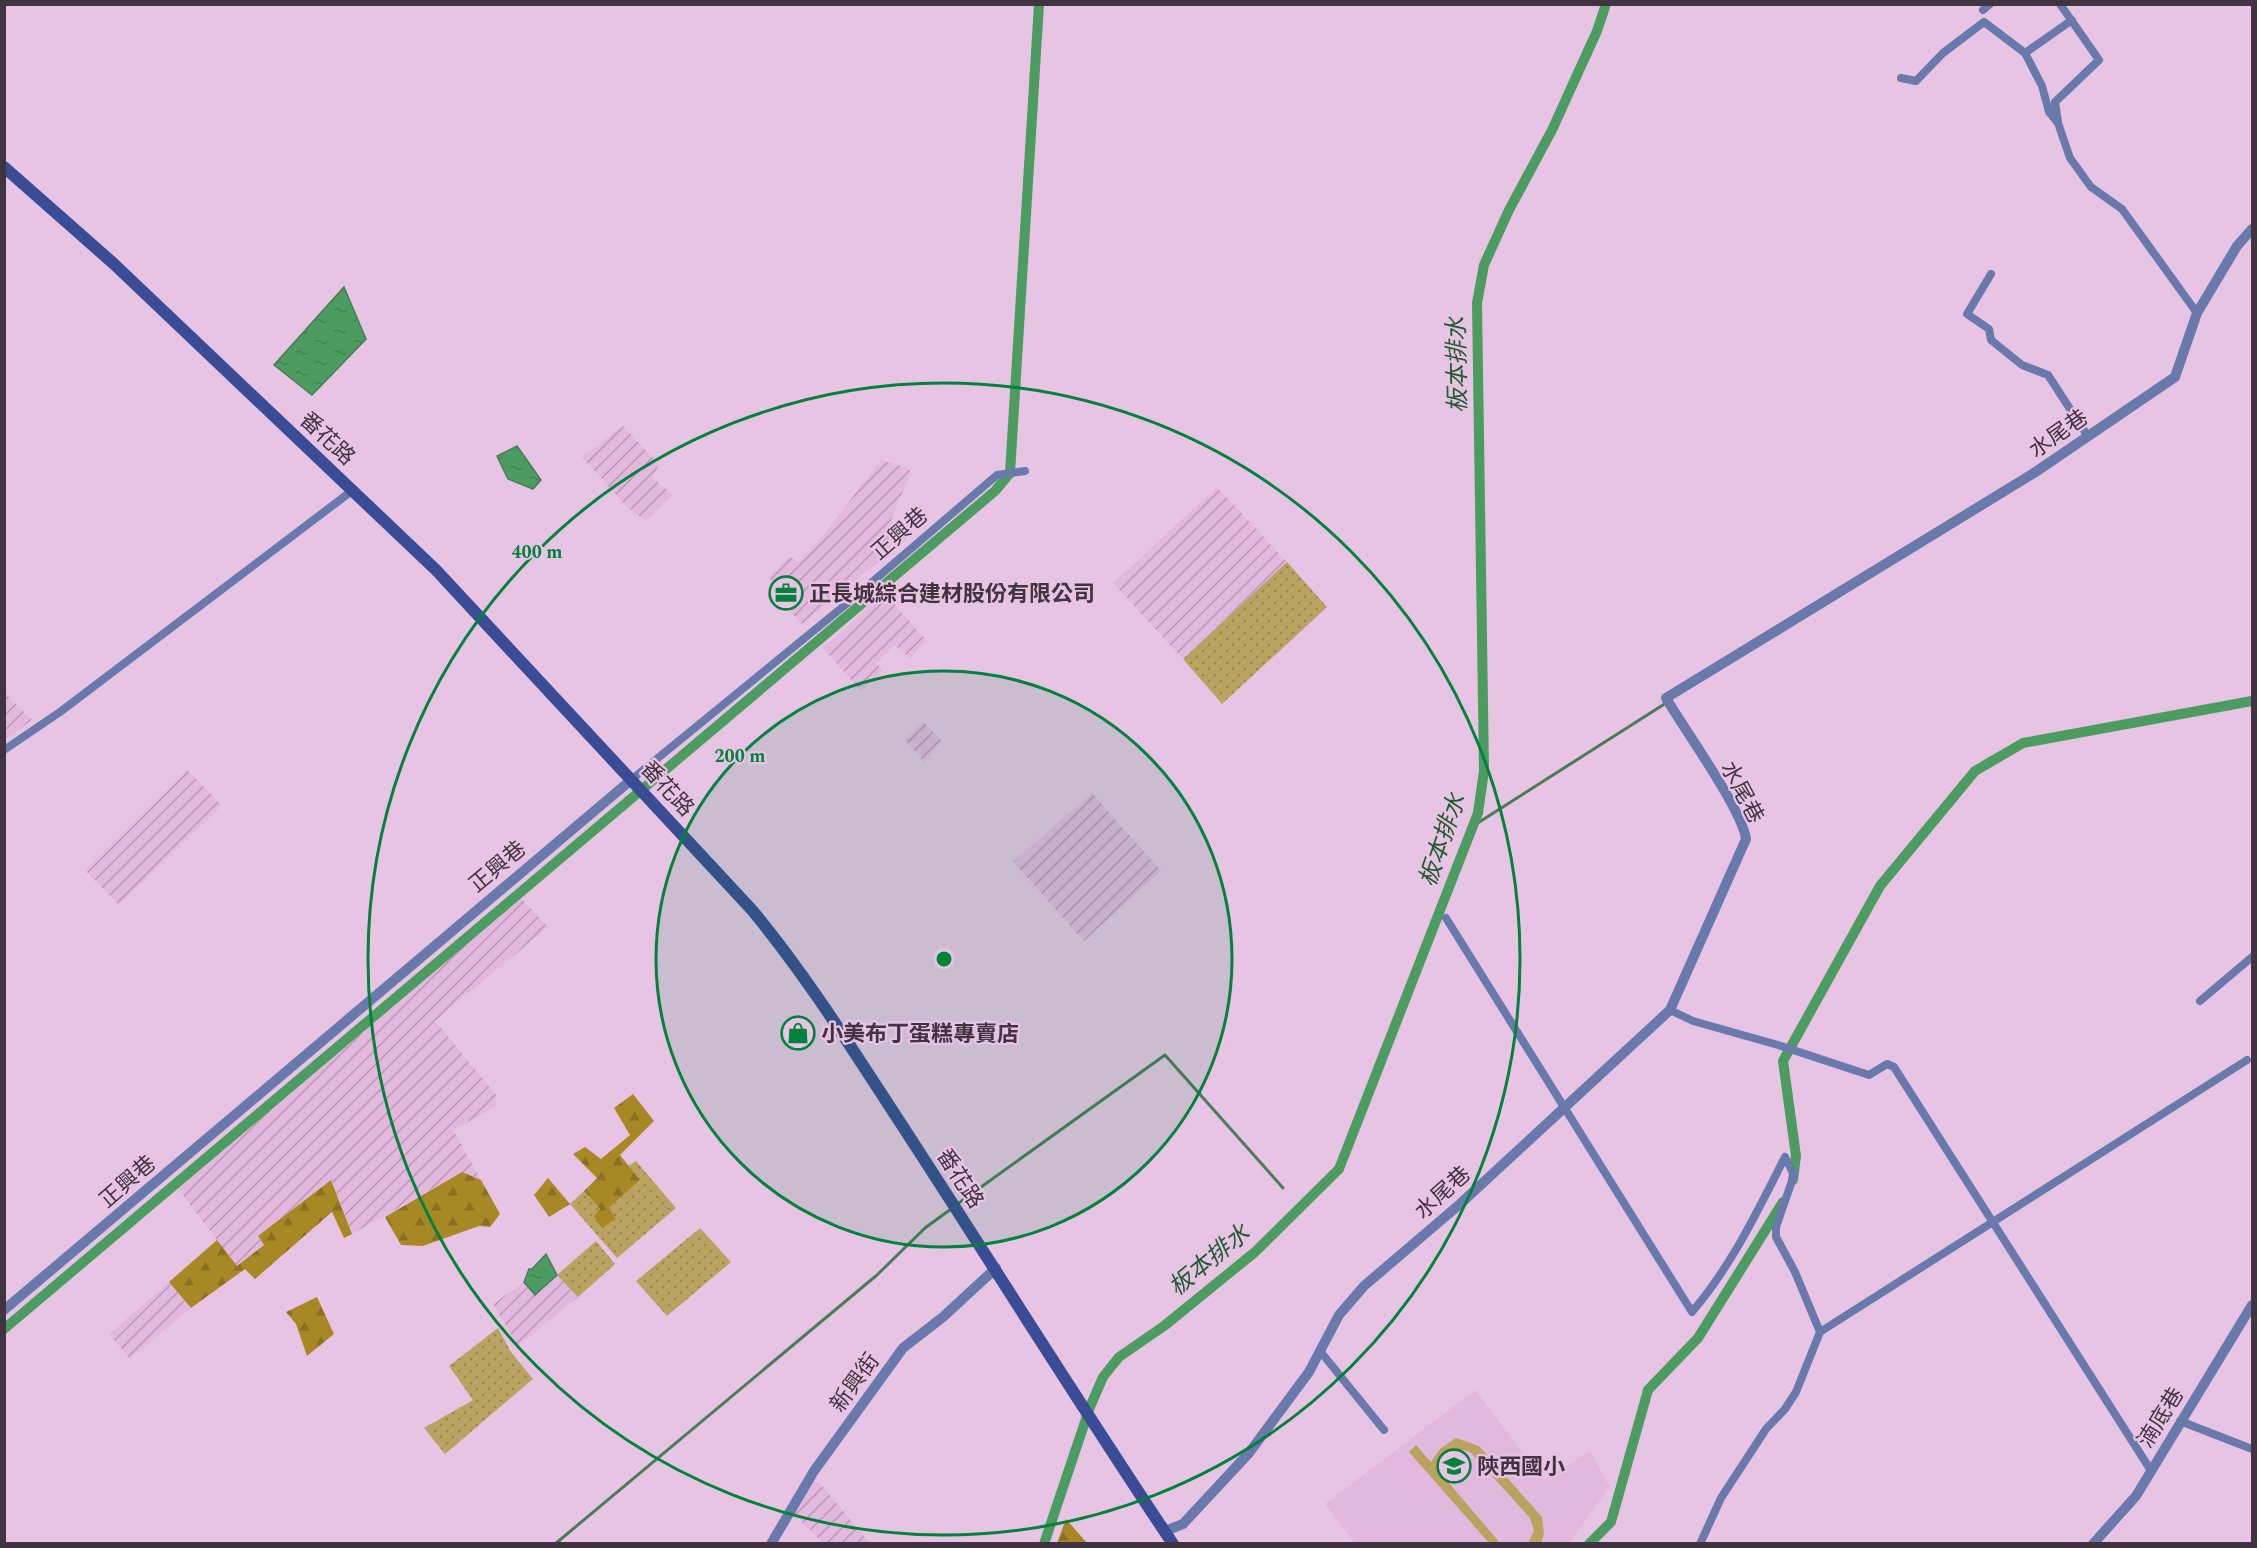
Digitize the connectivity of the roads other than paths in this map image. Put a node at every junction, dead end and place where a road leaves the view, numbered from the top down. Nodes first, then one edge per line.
1 (2060, 4) edge
2 (2072, 20) junction
3 (2025, 53) junction
4 (1901, 78) dead end
5 (2058, 123) junction
6 (4, 167) edge
7 (2253, 229) edge
8 (1991, 274) dead end
9 (2197, 313) junction
10 (2087, 435) junction
11 (1025, 471) dead end
12 (353, 490) junction
13 (4, 750) edge
14 (631, 780) junction
15 (1446, 918) dead end
16 (2253, 957) edge
17 (2200, 1001) dead end
18 (1670, 1010) junction
19 (2247, 1060) dead end
20 (1565, 1107) junction
21 (1992, 1222) junction
22 (996, 1268) junction
23 (2253, 1305) edge
24 (4, 1310) edge
25 (1820, 1332) junction
26 (1320, 1351) junction
27 (2180, 1421) junction
28 (1384, 1430) dead end
29 (2253, 1449) edge
30 (2150, 1469) junction
31 (1165, 1531) junction
32 (771, 1544) edge
33 (1173, 1544) edge
34 (1700, 1544) edge
35 (2093, 1544) edge

1 - 2 street
2 - 3 street
2 - 5 street
3 - 4 street
3 - 5 street
5 - 9 street
6 - 12 main road, 番花路
7 - 9 street, 水尾巷
8 - 10 street
9 - 10 street, 水尾巷
10 - 18 street, 水尾巷
11 - 14 street, 正興巷
12 - 13 street
12 - 14 main road, 番花路
14 - 22 main road, 番花路
14 - 24 street, 正興巷
15 - 20 street
16 - 17 street
18 - 20 street, 水尾巷
18 - 21 street
19 - 21 street
20 - 25 street
20 - 26 street, 水尾巷
21 - 25 street
21 - 30 street
22 - 31 main road, 番花路
22 - 32 street, 新興街
23 - 27 street, 湳底巷
25 - 34 street
26 - 28 street
26 - 31 street, 水尾巷
27 - 29 street
27 - 30 street, 湳底巷
30 - 35 street, 湳底巷
31 - 33 main road, 番花路

